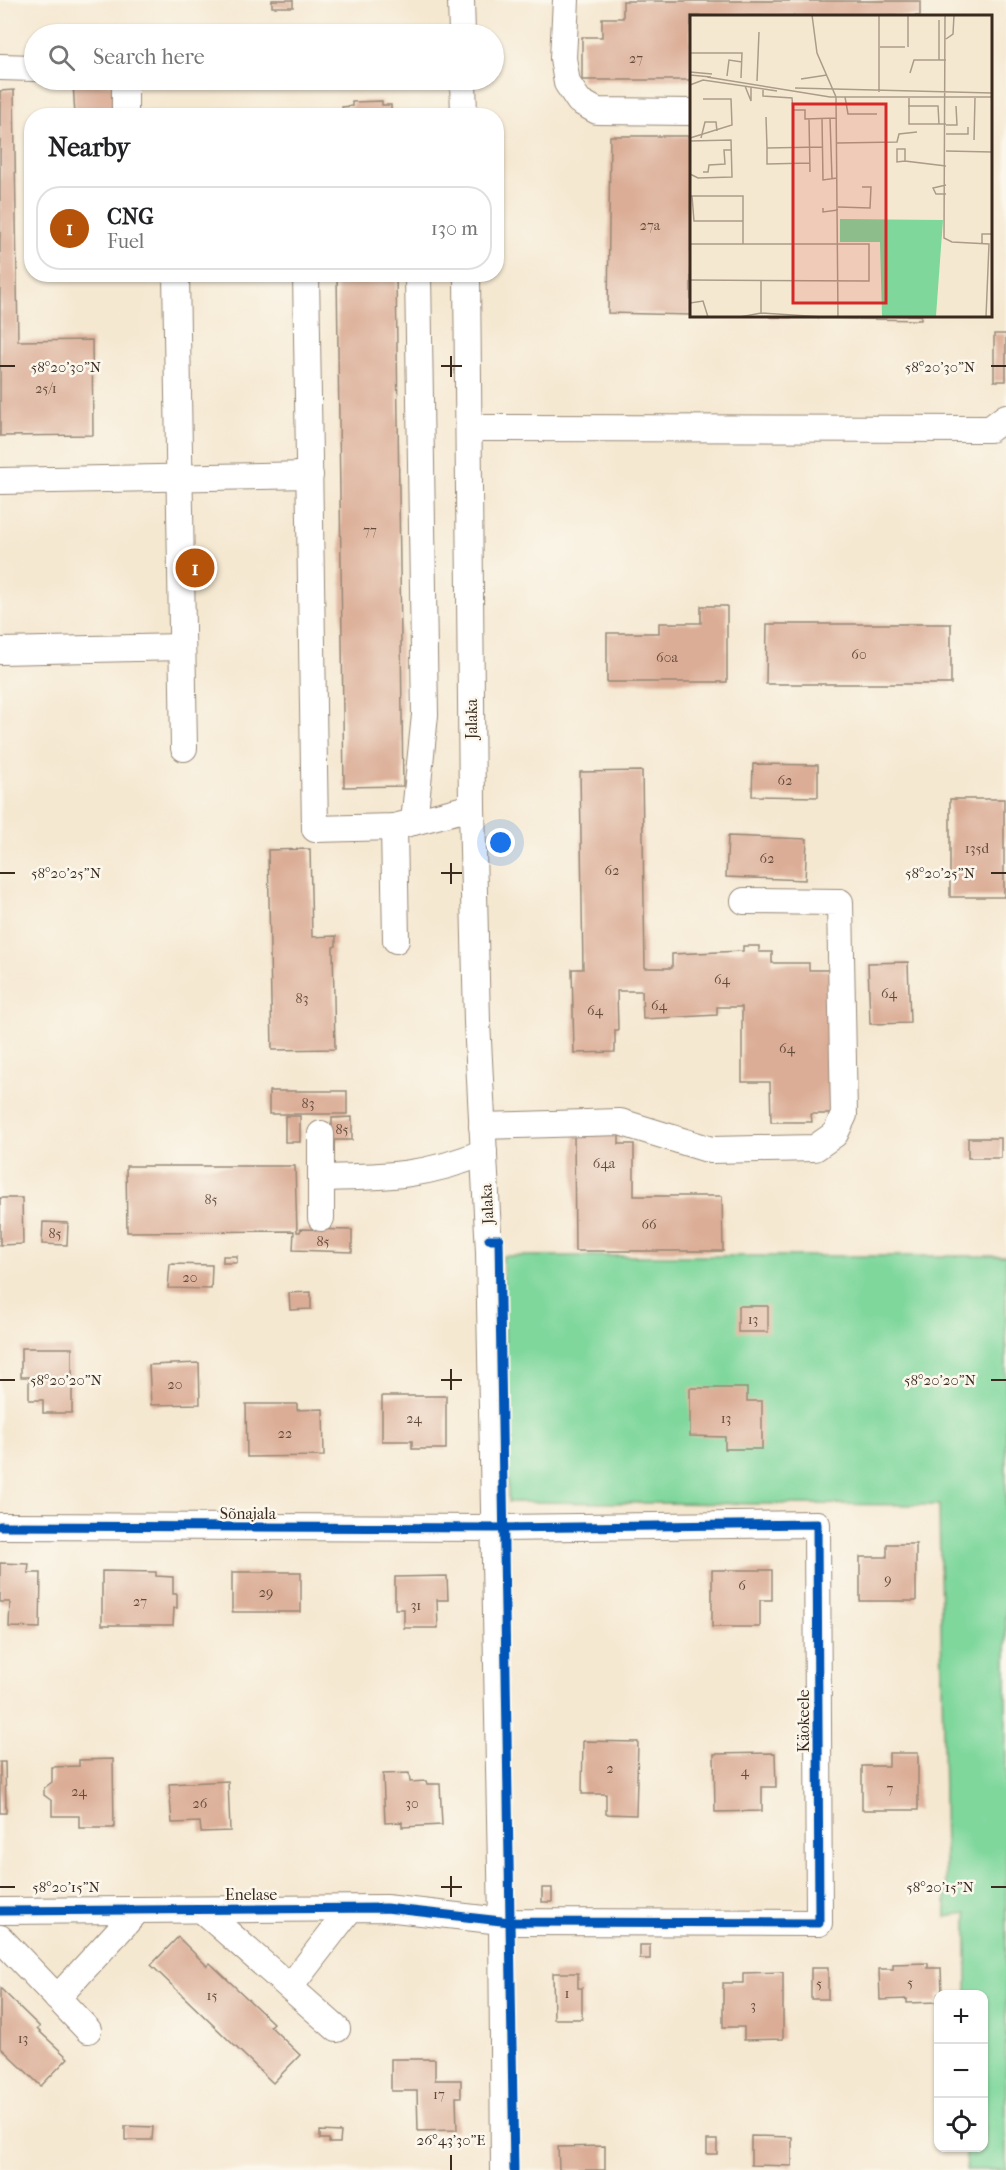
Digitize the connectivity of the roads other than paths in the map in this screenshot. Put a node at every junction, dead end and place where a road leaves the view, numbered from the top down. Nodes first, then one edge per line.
1 (461, 0) edge
2 (566, 0) edge
3 (462, 24) edge
4 (0, 68) edge
5 (24, 68) edge
6 (125, 90) edge
7 (463, 90) edge
8 (125, 108) edge
9 (464, 108) edge
10 (690, 112) edge
11 (176, 282) edge
12 (306, 282) edge
13 (418, 282) edge
14 (467, 282) edge
15 (1006, 417) edge
16 (469, 428) junction
17 (310, 475) junction
18 (179, 478) junction
19 (0, 481) edge
20 (182, 646) junction
21 (0, 651) edge
22 (184, 748) dead end
23 (472, 807) junction
24 (404, 825) junction
25 (744, 901) dead end
26 (396, 940) dead end
27 (482, 1126) junction
28 (321, 1134) dead end
29 (484, 1152) junction
30 (321, 1178) junction
31 (321, 1218) dead end
32 (0, 1526) edge
33 (495, 1528) junction
34 (350, 1909) junction
35 (202, 1910) junction
36 (0, 1911) edge
37 (138, 1911) junction
38 (502, 1922) junction
39 (0, 1938) edge
40 (290, 1987) junction
41 (57, 1998) junction
42 (337, 2029) dead end
43 (88, 2030) dead end
44 (504, 2170) edge

1 - 3 street
2 - 10 street
4 - 5 street
6 - 8 street
7 - 9 street
11 - 18 street
12 - 17 street
13 - 24 street
14 - 16 street, Jalaka
15 - 16 street
16 - 23 street, Jalaka
17 - 18 street
17 - 24 street
18 - 19 street
18 - 20 street
20 - 21 street
20 - 22 street
23 - 24 street
23 - 27 street, Jalaka
24 - 26 street
25 - 27 street
27 - 29 street, Jalaka
28 - 30 street
29 - 30 street
29 - 33 street, Jalaka
30 - 31 street
32 - 33 street, Sõnajala
33 - 38 street, Jalaka
33 - 38 street, Käokeele
34 - 35 street, Enelase
34 - 38 street, Enelase
34 - 40 street
35 - 37 street, Enelase
35 - 40 street
36 - 37 street, Enelase
37 - 41 street
38 - 44 street, Jalaka
39 - 41 street
40 - 42 street
41 - 43 street

